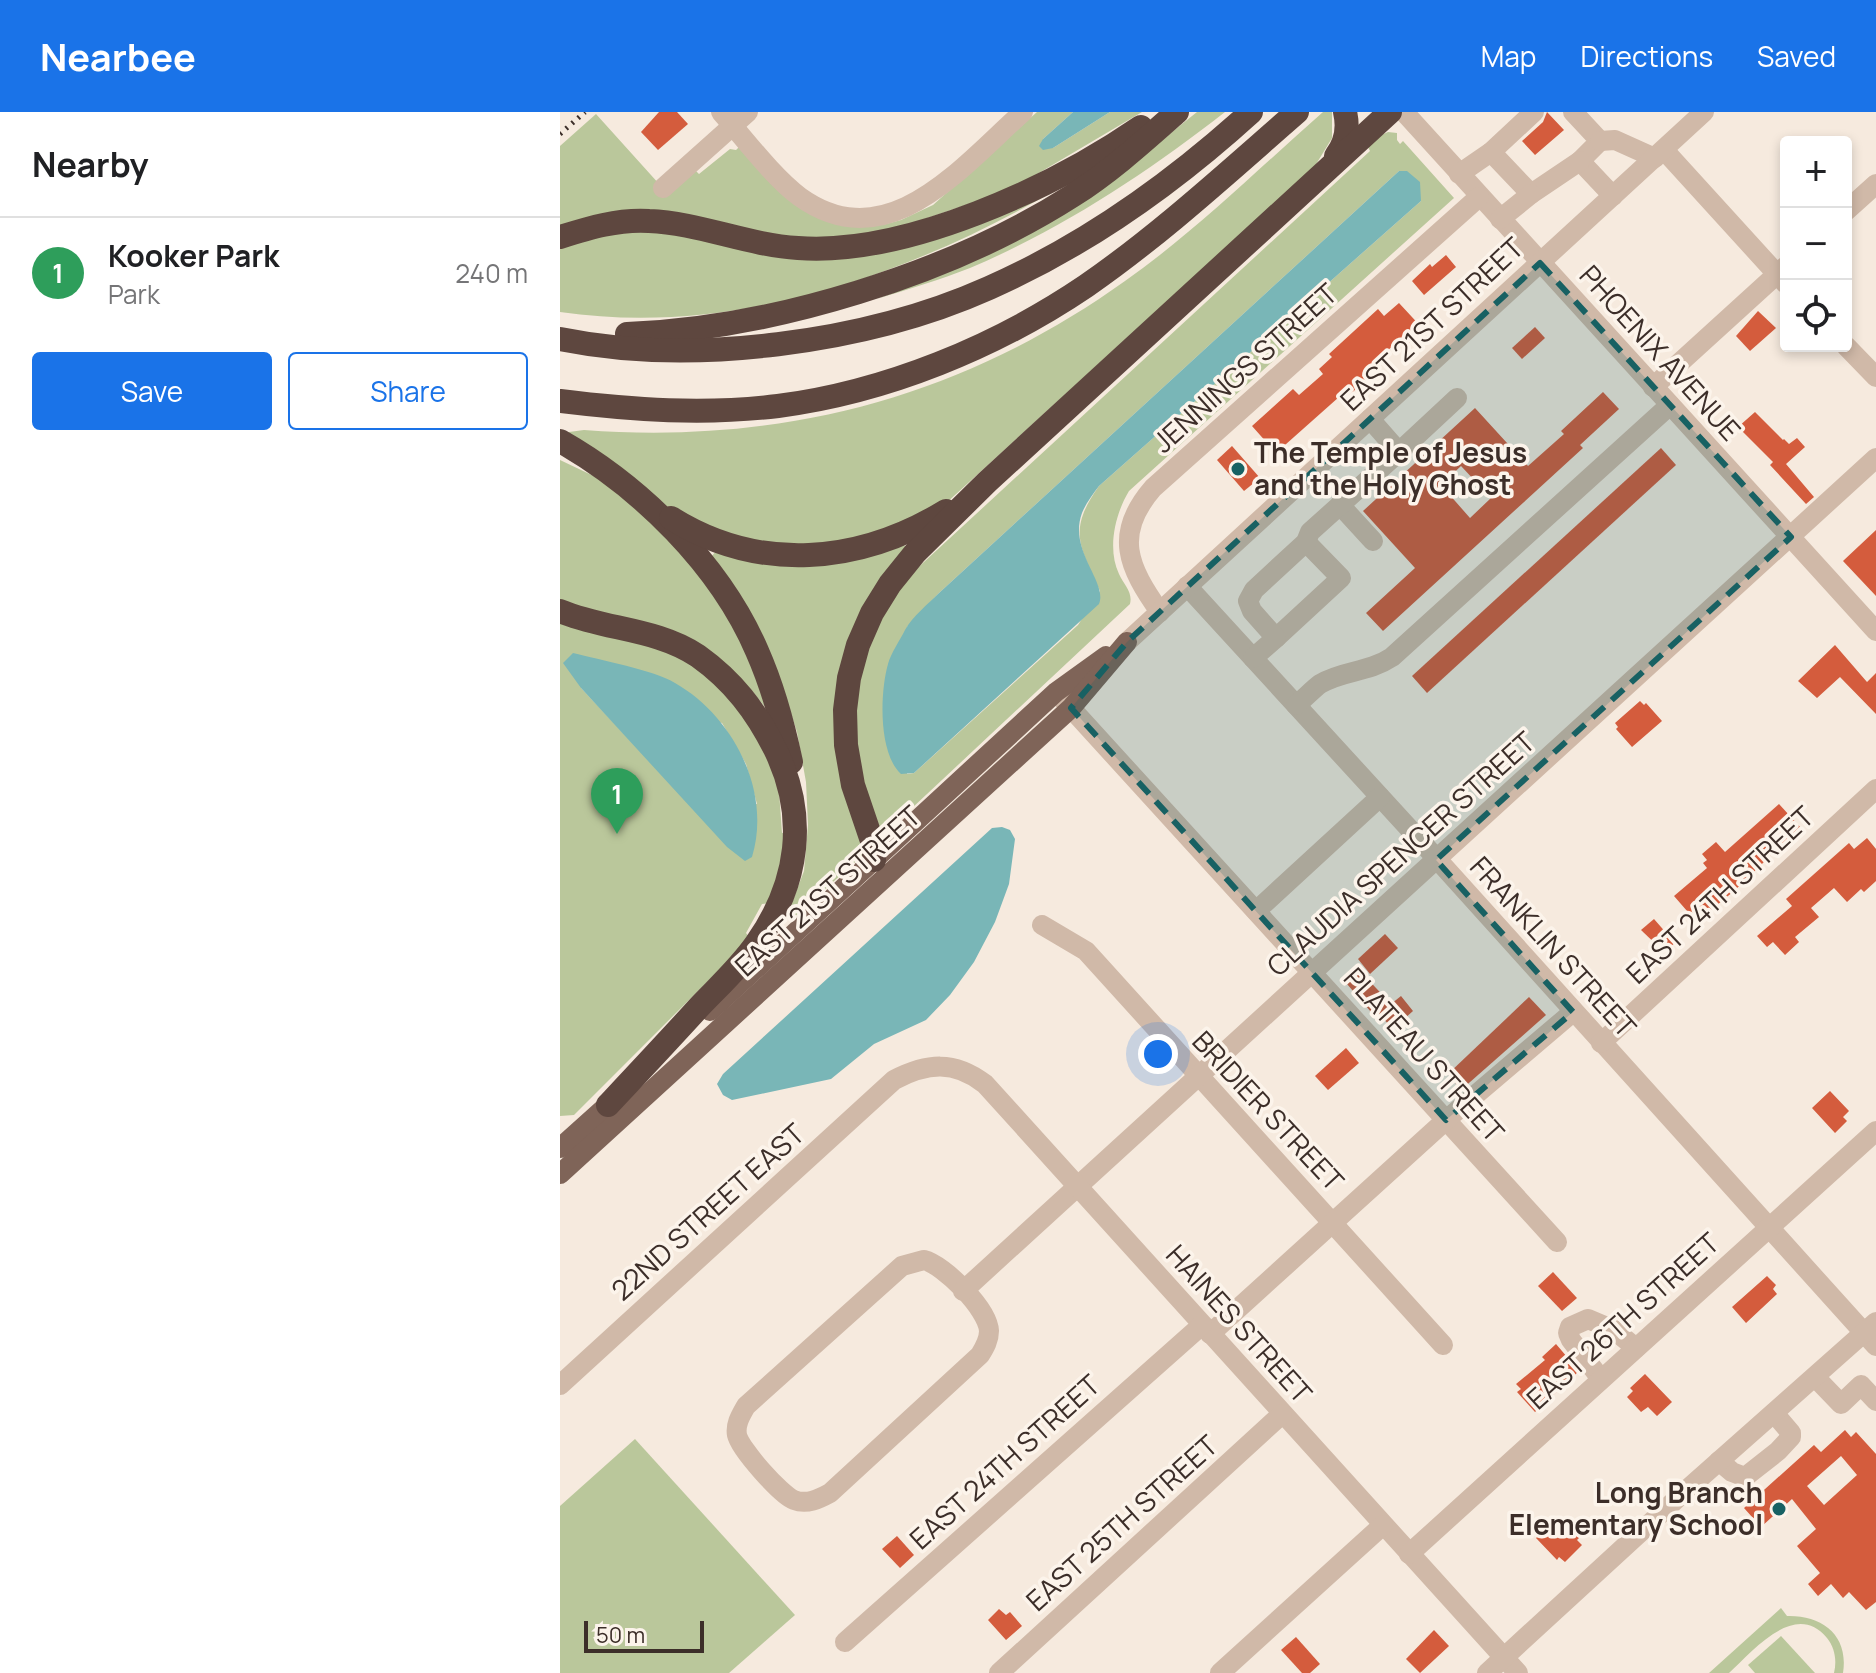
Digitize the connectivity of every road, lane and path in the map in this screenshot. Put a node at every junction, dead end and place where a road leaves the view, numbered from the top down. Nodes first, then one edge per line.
1 (1023, 112) edge
2 (1163, 112) edge
3 (1177, 112) edge
4 (1251, 112) edge
5 (1297, 112) edge
6 (1345, 112) edge
7 (1390, 112) edge
8 (1404, 112) edge
9 (1534, 112) edge
10 (1573, 112) edge
11 (1704, 112) edge
12 (734, 117) edge
13 (1600, 141) junction
14 (1491, 152) junction
15 (1659, 154) junction
16 (1580, 161) junction
17 (1459, 174) junction
18 (1319, 177) junction
19 (1876, 184) edge
20 (663, 188) dead end
21 (1531, 194) junction
22 (1613, 196) junction
23 (1479, 197) junction
24 (1849, 208) edge
25 (1500, 219) junction
26 (560, 237) edge
27 (1540, 263) junction
28 (1780, 272) edge
29 (1780, 278) edge
30 (560, 332) edge
31 (560, 339) edge
32 (1852, 352) edge
33 (1876, 377) edge
34 (1653, 387) junction
35 (1457, 398) dead end
36 (560, 401) edge
37 (1670, 405) junction
38 (1370, 419) junction
39 (560, 441) edge
40 (1399, 452) junction
41 (1876, 458) edge
42 (987, 482) junction
43 (644, 501) junction
44 (1340, 505) junction
45 (1791, 537) junction
46 (1373, 541) dead end
47 (1306, 542) junction
48 (1187, 586) junction
49 (560, 611) edge
50 (1160, 612) junction
51 (1876, 631) edge
52 (1276, 638) junction
53 (1127, 642) junction
54 (1253, 658) junction
55 (1056, 692) junction
56 (1296, 705) junction
57 (1071, 708) junction
58 (1876, 789) edge
59 (1380, 797) junction
60 (793, 800) junction
61 (874, 860) junction
62 (1436, 860) junction
63 (863, 896) junction
64 (1256, 911) junction
65 (1042, 925) dead end
66 (1312, 973) junction
67 (1573, 1012) junction
68 (1601, 1043) junction
69 (1198, 1077) junction
70 (894, 1080) joint
71 (608, 1105) junction
72 (1446, 1120) junction
73 (1876, 1131) edge
74 (567, 1145) edge
75 (560, 1174) edge
76 (1077, 1187) junction
77 (1333, 1223) junction
78 (1769, 1227) junction
79 (1557, 1242) dead end
80 (963, 1291) junction
81 (1206, 1330) junction
82 (1872, 1334) edge
83 (1443, 1345) dead end
84 (1636, 1348) junction
85 (1815, 1377) junction
86 (1601, 1379) junction
87 (560, 1385) edge
88 (1876, 1401) edge
89 (1774, 1413) junction
90 (1282, 1414) junction
91 (1719, 1461) junction
92 (1383, 1525) junction
93 (1409, 1554) junction
94 (845, 1642) dead end
95 (1511, 1665) edge
96 (999, 1673) edge
97 (1220, 1673) edge
98 (1487, 1673) edge

1 - 12 street
2 - 26 highway
3 - 30 highway
4 - 31 highway
5 - 36 highway
6 - 18 highway
7 - 18 highway
8 - 17 street, PHOENIX AVENUE
9 - 14 street
10 - 13 street
11 - 15 street, EAST 21ST STREET
12 - 20 street
13 - 15 street
13 - 16 street
14 - 17 street
14 - 21 street
15 - 22 street, EAST 21ST STREET
15 - 28 street
16 - 21 street
16 - 22 street
17 - 23 street, PHOENIX AVENUE
18 - 42 highway
19 - 24 street
21 - 25 street
22 - 27 street, EAST 21ST STREET
23 - 25 street, PHOENIX AVENUE
23 - 50 street, JENNINGS STREET
25 - 27 street, PHOENIX AVENUE
27 - 34 street, PHOENIX AVENUE
27 - 38 street, EAST 21ST STREET
29 - 34 street
32 - 33 street
34 - 37 street, PHOENIX AVENUE
35 - 40 street
37 - 45 street, PHOENIX AVENUE
37 - 56 street
38 - 40 street
38 - 48 street, EAST 21ST STREET
39 - 43 highway
40 - 44 street
41 - 45 street, CLAUDIA SPENCER STREET
42 - 43 highway
42 - 61 highway
43 - 60 highway
44 - 46 street
44 - 47 street
45 - 51 street, PHOENIX AVENUE
45 - 62 street, CLAUDIA SPENCER STREET
47 - 52 street
47 - 52 street
48 - 50 street, EAST 21ST STREET
48 - 54 street, FRANKLIN STREET
49 - 60 highway
50 - 53 street, EAST 21ST STREET
52 - 54 street
53 - 55 main road, EAST 21ST STREET
53 - 57 main road, EAST 21ST STREET
54 - 56 street, FRANKLIN STREET
55 - 57 street, PLATEAU STREET
55 - 61 main road, EAST 21ST STREET
56 - 59 street, FRANKLIN STREET
57 - 63 main road, EAST 21ST STREET
57 - 64 street, PLATEAU STREET
58 - 68 street, EAST 24TH STREET
59 - 62 street, FRANKLIN STREET
59 - 64 street
60 - 71 highway
61 - 63 street
61 - 71 main road, EAST 21ST STREET
62 - 66 street, CLAUDIA SPENCER STREET
62 - 67 street, FRANKLIN STREET
63 - 74 main road, EAST 21ST STREET
64 - 66 street, PLATEAU STREET
65 - 69 street, BRIDIER STREET
66 - 69 street, CLAUDIA SPENCER STREET
66 - 72 street, PLATEAU STREET
67 - 68 street, FRANKLIN STREET
67 - 72 street, EAST 24TH STREET
68 - 78 street, FRANKLIN STREET
69 - 76 street, CLAUDIA SPENCER STREET
69 - 77 street, BRIDIER STREET
70 - 76 street, HAINES STREET
70 - 87 street, 22ND STREET EAST
71 - 74 main road, EAST 21ST STREET
72 - 77 street, EAST 24TH STREET
72 - 79 street, PLATEAU STREET
73 - 78 street, EAST 26TH STREET
74 - 75 main road, EAST 21ST STREET
76 - 80 street, CLAUDIA SPENCER STREET
76 - 81 street, HAINES STREET
77 - 81 street, EAST 24TH STREET
77 - 83 street, BRIDIER STREET
78 - 82 street, FRANKLIN STREET
78 - 84 street, EAST 26TH STREET
80 - 80 street
81 - 90 street, HAINES STREET
81 - 94 street, EAST 24TH STREET
82 - 85 street
84 - 86 street, EAST 26TH STREET
84 - 86 street
85 - 88 street
85 - 89 street
86 - 93 street, EAST 26TH STREET
89 - 91 street
89 - 91 street
90 - 92 street, HAINES STREET
90 - 96 street, EAST 25TH STREET
91 - 95 street
92 - 93 street, HAINES STREET
92 - 97 street
93 - 95 street, HAINES STREET
95 - 98 street

